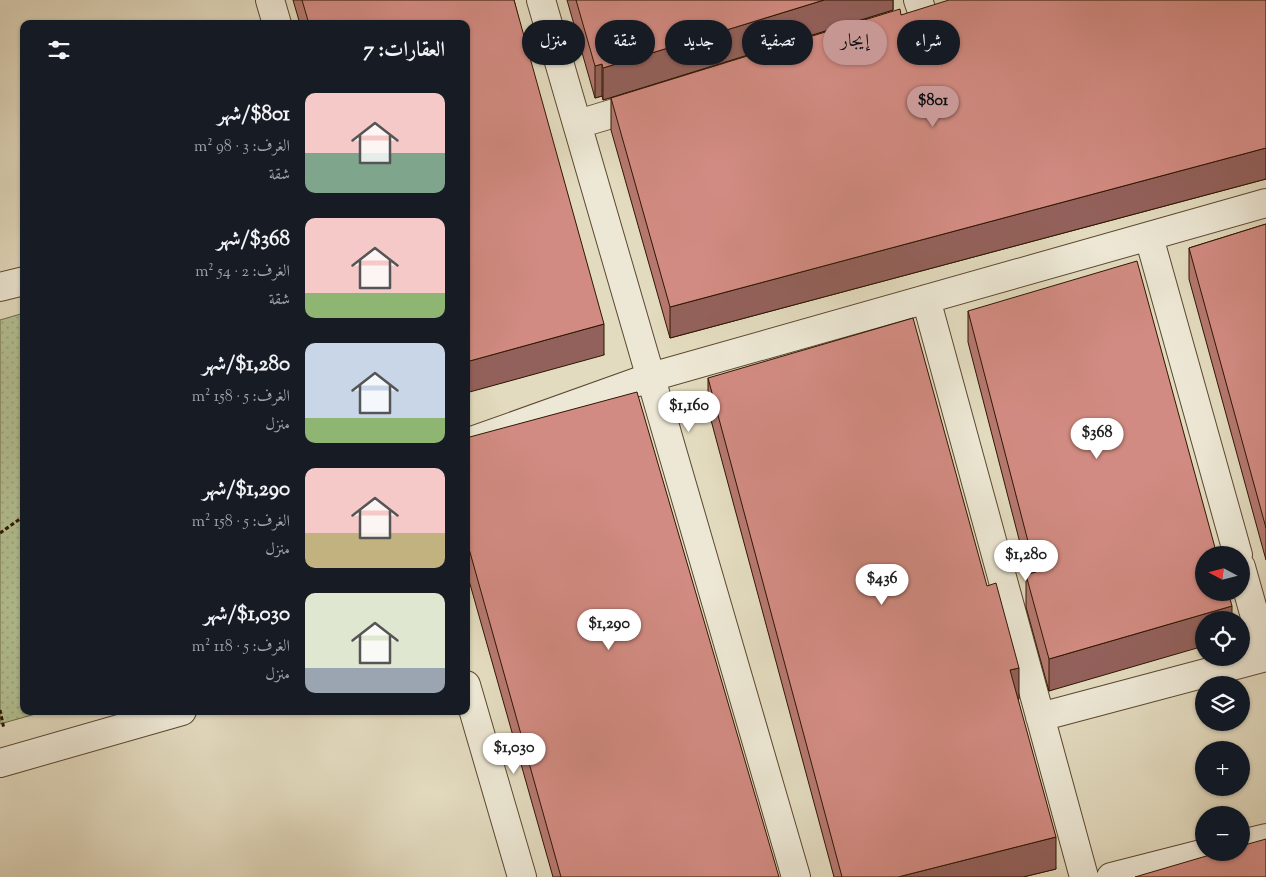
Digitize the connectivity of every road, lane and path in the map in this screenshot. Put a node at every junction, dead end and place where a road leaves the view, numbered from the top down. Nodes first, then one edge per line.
1 (270, 0) edge
2 (541, 0) edge
3 (951, 9) edge
4 (916, 13) edge
5 (276, 20) edge
6 (671, 96) edge
7 (578, 124) junction
8 (1266, 203) edge
9 (1149, 237) junction
10 (20, 282) edge
11 (0, 287) edge
12 (926, 299) junction
13 (651, 377) junction
14 (470, 442) edge
15 (20, 519) edge
16 (0, 533) edge
17 (1235, 546) edge
18 (1250, 599) edge
19 (1266, 656) edge
20 (470, 698) edge
21 (168, 715) edge
22 (1040, 717) junction
23 (0, 763) edge
24 (1266, 838) edge
25 (1250, 842) edge
26 (1195, 856) edge
27 (522, 877) edge
28 (796, 877) edge
29 (1084, 877) edge
30 (1111, 877) edge

1 - 5 street
2 - 7 street
3 - 4 street
6 - 7 street
7 - 13 street
8 - 9 street
9 - 12 street
9 - 17 street
10 - 11 street
12 - 13 street
12 - 22 street
13 - 14 street
13 - 28 street
15 - 16 path
18 - 19 street
19 - 22 street
20 - 27 street
21 - 23 street
22 - 29 street
24 - 25 street
26 - 30 street

